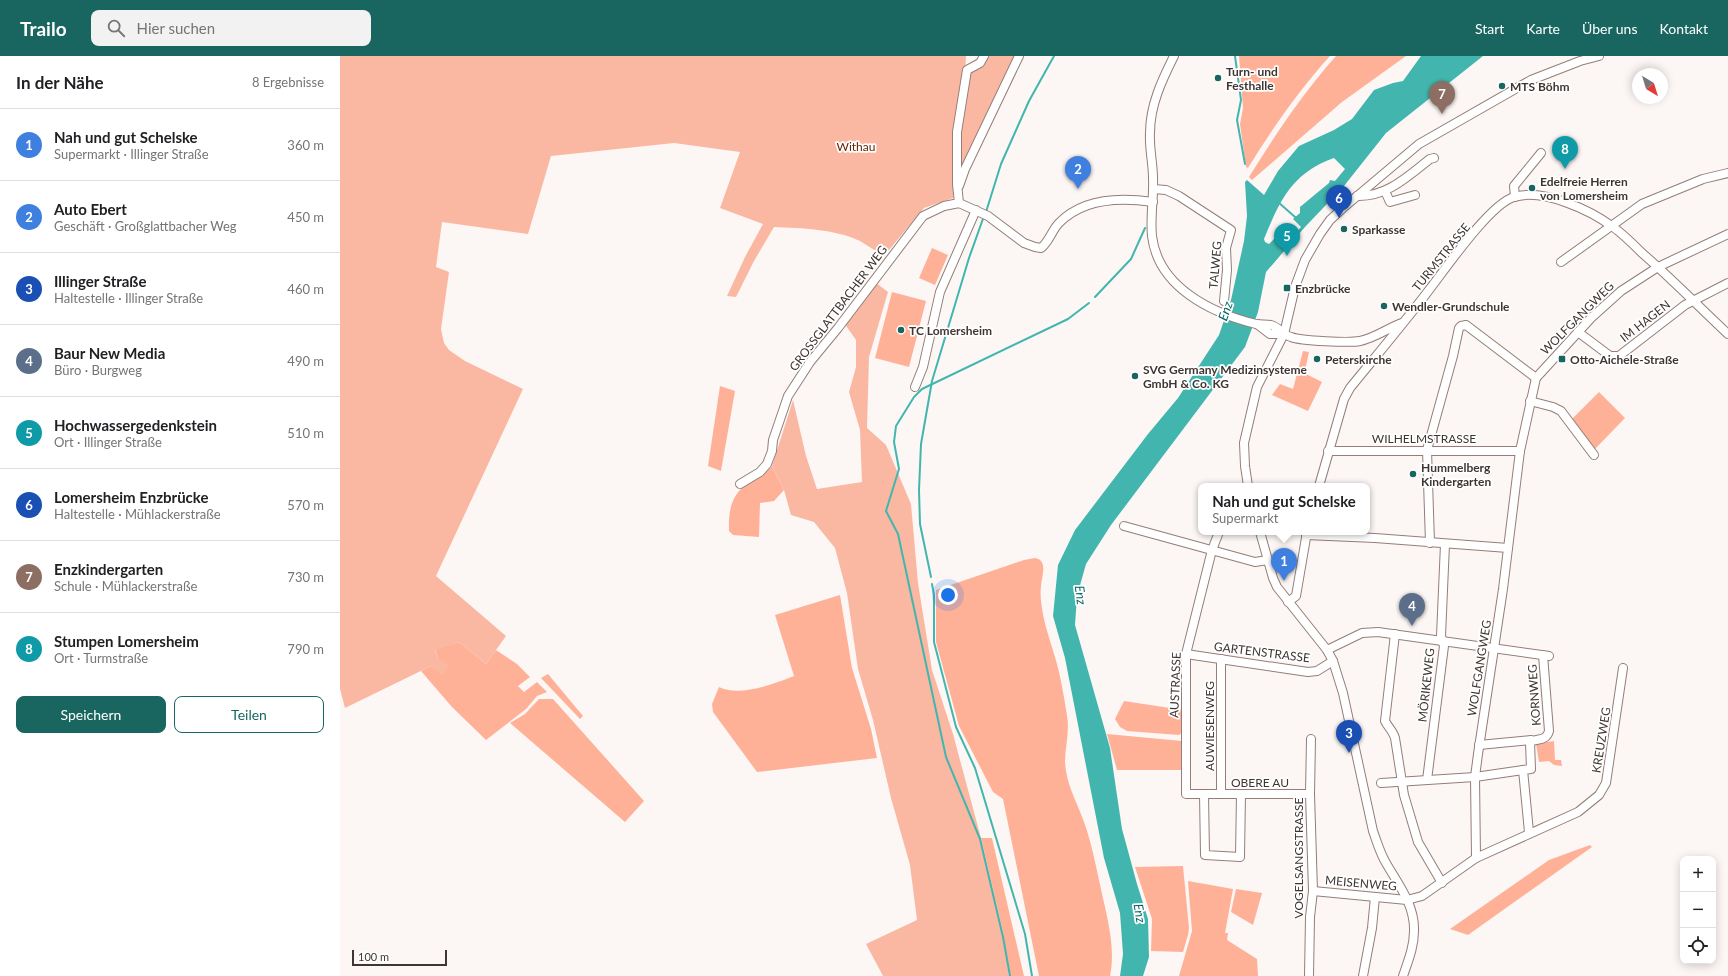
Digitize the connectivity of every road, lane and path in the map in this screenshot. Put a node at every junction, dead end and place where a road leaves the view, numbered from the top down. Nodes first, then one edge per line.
1 (984, 56) edge
2 (1019, 56) edge
3 (1174, 56) edge
4 (1599, 56) edge
5 (1541, 153) dead end
6 (1434, 158) dead end
7 (1728, 173) edge
8 (1154, 189) junction
9 (958, 190) junction
10 (1385, 191) junction
11 (1415, 195) dead end
12 (1357, 196) junction
13 (1515, 197) junction
14 (1153, 202) junction
15 (959, 203) junction
16 (979, 210) junction
17 (1613, 226) junction
18 (1728, 234) edge
19 (1561, 262) dead end
20 (1658, 267) junction
21 (1728, 284) edge
22 (1693, 300) junction
23 (1224, 301) dead end
24 (1403, 323) junction
25 (1578, 332) junction
26 (1284, 334) junction
27 (1728, 334) edge
28 (1536, 378) junction
29 (915, 387) dead end
30 (1530, 401) junction
31 (1427, 450) junction
32 (1328, 451) junction
33 (1520, 452) junction
34 (1594, 455) dead end
35 (1246, 483) edge
36 (1320, 483) edge
37 (740, 484) dead end
38 (1124, 526) dead end
39 (1218, 535) edge
40 (1261, 535) edge
41 (1306, 535) edge
42 (1323, 535) edge
43 (1430, 543) junction
44 (1445, 544) junction
45 (1508, 548) junction
46 (1212, 550) junction
47 (1268, 560) junction
48 (1288, 602) junction
49 (1395, 634) junction
50 (1442, 641) junction
51 (1494, 648) junction
52 (1327, 650) junction
53 (1186, 654) junction
54 (1221, 659) junction
55 (1332, 661) junction
56 (1623, 668) dead end
57 (1311, 739) dead end
58 (1531, 740) junction
59 (1479, 745) junction
60 (1523, 770) junction
61 (1475, 777) junction
62 (1427, 780) junction
63 (1401, 781) junction
64 (1381, 783) dead end
65 (1186, 794) joint
66 (1204, 794) junction
67 (1221, 794) junction
68 (1241, 794) junction
69 (1310, 794) junction
70 (1529, 832) junction
71 (1476, 858) junction
72 (1442, 883) junction
73 (1313, 891) junction
74 (1375, 897) junction
75 (1407, 900) junction
76 (1309, 976) edge
77 (1364, 976) edge
78 (1403, 976) edge

1 - 9 street
2 - 9 street
3 - 8 street
4 - 12 street
5 - 13 street
6 - 10 street
7 - 17 street
8 - 14 street
8 - 23 street, TALWEG
9 - 15 street
10 - 11 street
10 - 12 street
12 - 26 street
13 - 17 street
13 - 24 street, TURMSTRASSE
14 - 16 street
14 - 26 street
15 - 16 street
15 - 37 street, GROSSGLATTBACHER WEG
16 - 29 street
17 - 19 street
17 - 20 street
18 - 20 street, WOLFGANGWEG
20 - 22 street
20 - 25 street, WOLFGANGWEG
21 - 22 street, IM HAGEN
22 - 25 street, IM HAGEN
22 - 27 street
24 - 26 street
24 - 32 street, TURMSTRASSE
25 - 28 street, WOLFGANGWEG
26 - 35 street
28 - 30 street, WOLFGANGWEG
28 - 31 street
30 - 33 street, WOLFGANGWEG
30 - 34 street
31 - 32 street, WILHELMSTRASSE
31 - 33 street, WILHELMSTRASSE
31 - 43 street
32 - 36 street, TURMSTRASSE
33 - 45 street, WOLFGANGWEG
38 - 46 street
39 - 46 street, AUSTRASSE
40 - 47 street
41 - 48 street
42 - 43 street
43 - 44 street
44 - 45 street
44 - 50 street, MÖRIKEWEG
45 - 51 street, WOLFGANGWEG
46 - 47 street
46 - 53 street, AUSTRASSE
47 - 48 street
48 - 52 street
49 - 50 street
49 - 52 street
49 - 63 street
50 - 51 street
50 - 62 street, MÖRIKEWEG
51 - 58 street, KORNWEG
51 - 59 street, WOLFGANGWEG
52 - 55 street
53 - 54 street, GARTENSTRASSE
53 - 65 street, AUSTRASSE
54 - 55 street, GARTENSTRASSE
54 - 67 street, AUWIESENWEG
55 - 75 street
56 - 70 street, KREUZWEG
57 - 69 street, VOGELSANGSTRASSE
58 - 59 street
58 - 60 street, KORNWEG
59 - 61 street, WOLFGANGWEG
60 - 61 street
60 - 70 street
61 - 62 street
61 - 71 street, WOLFGANGWEG
62 - 63 street
63 - 64 street
63 - 72 street
65 - 66 street, OBERE AU
66 - 67 street, OBERE AU
66 - 68 street
67 - 68 street, OBERE AU
68 - 69 street, OBERE AU
69 - 73 street, VOGELSANGSTRASSE
70 - 71 street, KREUZWEG
71 - 72 street
72 - 75 street
73 - 74 street, MEISENWEG
73 - 76 street, VOGELSANGSTRASSE
74 - 75 street, MEISENWEG
74 - 77 street
75 - 78 street

